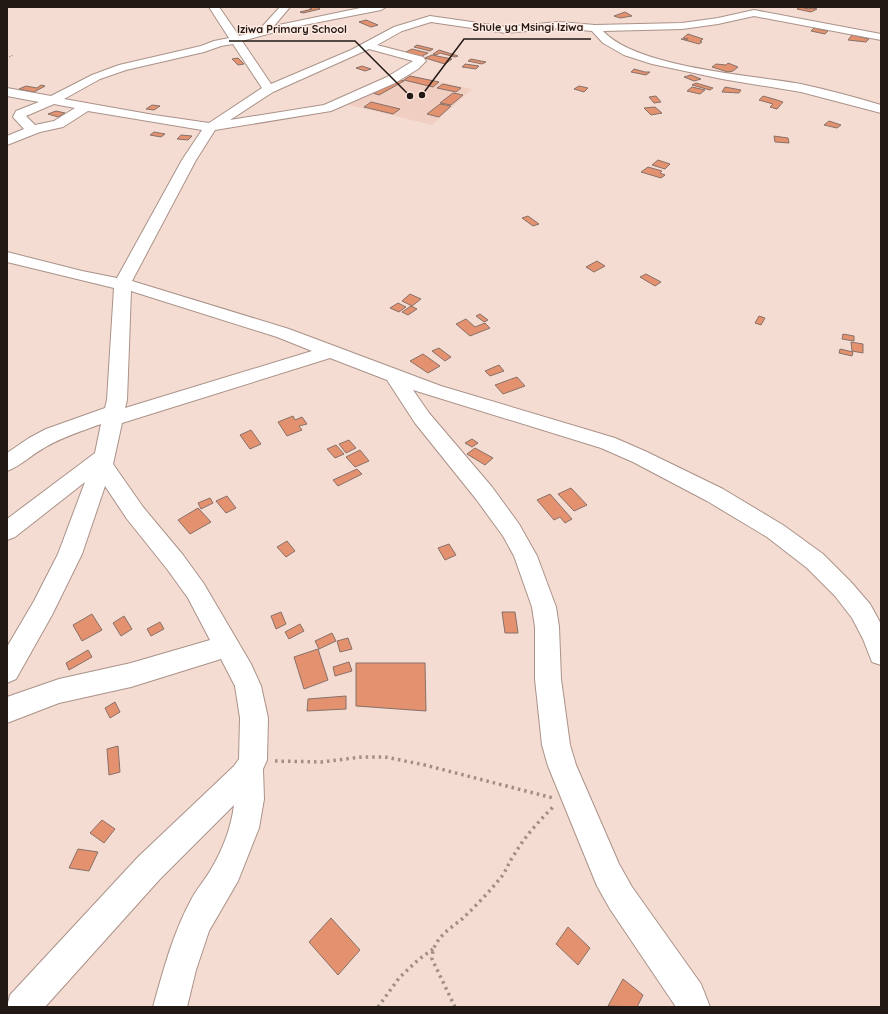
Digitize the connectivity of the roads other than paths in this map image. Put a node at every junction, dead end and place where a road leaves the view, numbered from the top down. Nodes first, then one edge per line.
1 (214, 7) edge
2 (286, 7) edge
3 (731, 7) edge
4 (386, 8) edge
5 (754, 10) edge
6 (407, 14) dead end
7 (435, 15) junction
8 (595, 28) junction
9 (262, 32) junction
10 (881, 37) edge
11 (235, 40) junction
12 (369, 46) junction
13 (245, 54) junction
14 (269, 90) junction
15 (7, 92) edge
16 (53, 100) junction
17 (87, 106) junction
18 (881, 109) edge
19 (211, 127) junction
20 (32, 130) junction
21 (7, 141) edge
22 (7, 257) edge
23 (123, 284) junction
24 (331, 351) junction
25 (394, 376) junction
26 (114, 416) junction
27 (53, 434) junction
28 (7, 446) edge
29 (103, 461) junction
30 (7, 463) edge
31 (7, 531) edge
32 (227, 646) junction
33 (881, 654) edge
34 (7, 671) edge
35 (7, 710) edge
36 (251, 765) junction
37 (22, 1007) edge
38 (170, 1007) edge
39 (693, 1007) edge

1 - 11 street
2 - 9 street
3 - 5 street
4 - 9 street
5 - 8 street
5 - 10 street
6 - 7 street
7 - 8 street
7 - 12 street
8 - 18 street
9 - 11 street
9 - 13 street
11 - 13 street
11 - 16 street
12 - 14 street
12 - 19 street
13 - 14 street
14 - 19 street
15 - 16 street
16 - 17 street
16 - 20 street
17 - 19 street
17 - 20 street
19 - 23 street
20 - 21 street
22 - 23 street
23 - 24 street
23 - 26 street
24 - 25 street
24 - 26 street
25 - 33 street
25 - 39 street
26 - 27 street
26 - 29 street
27 - 28 street
27 - 30 street
29 - 31 street
29 - 32 street
29 - 34 street
32 - 35 street
32 - 36 street
36 - 37 street
36 - 38 street

